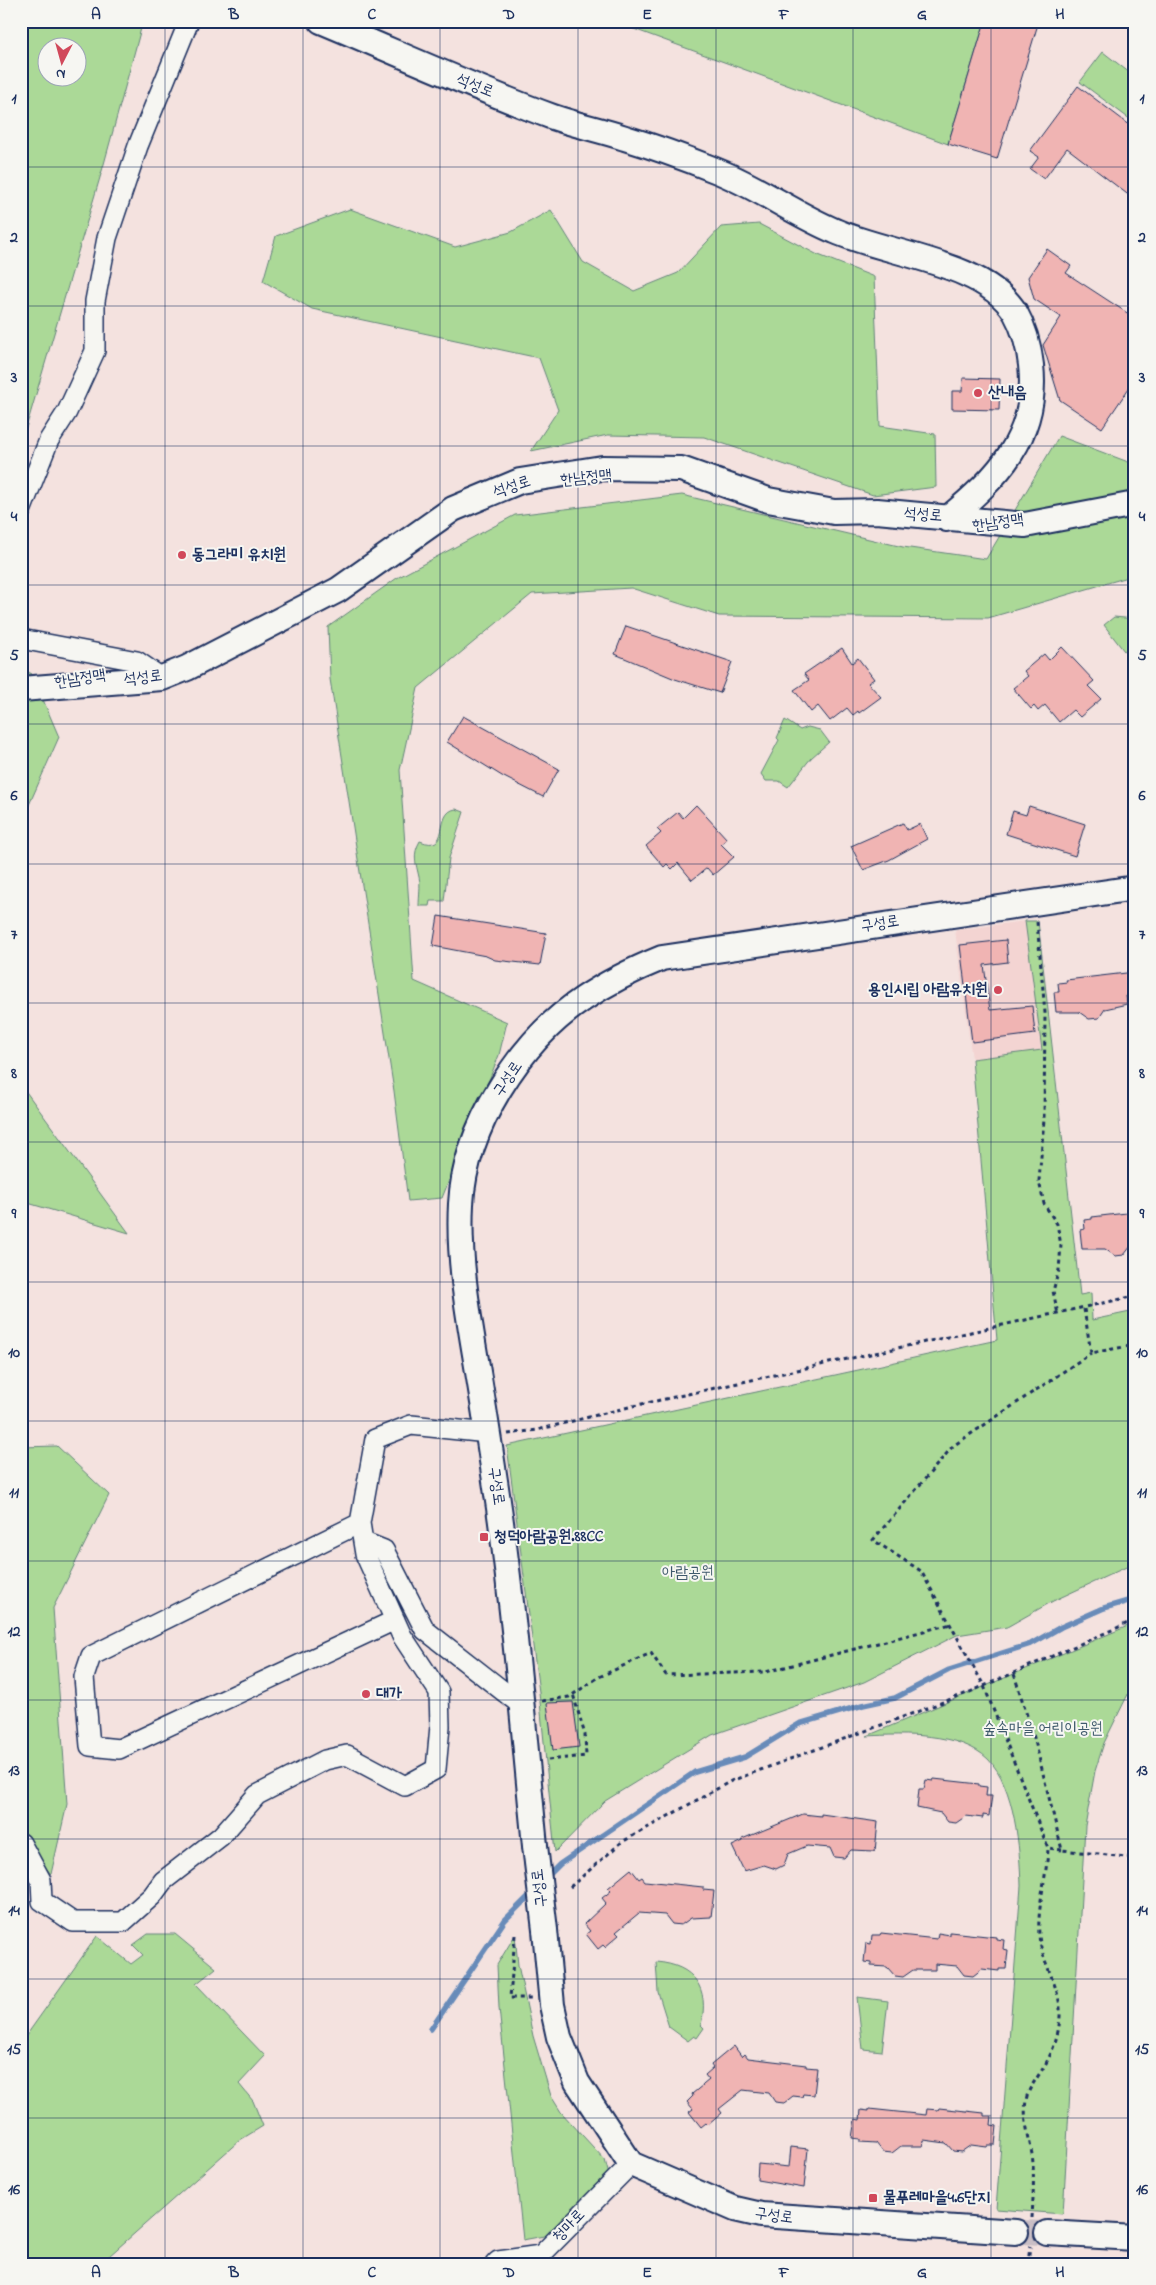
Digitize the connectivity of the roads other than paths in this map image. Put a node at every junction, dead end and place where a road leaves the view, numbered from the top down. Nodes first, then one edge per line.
1 (189, 21) edge
2 (321, 21) edge
3 (1135, 504) edge
4 (21, 511) edge
5 (947, 519) junction
6 (21, 639) edge
7 (162, 678) junction
8 (21, 690) edge
9 (1135, 888) edge
10 (488, 1432) junction
11 (360, 1523) junction
12 (364, 1542) junction
13 (395, 1620) junction
14 (521, 1704) junction
15 (21, 1843) edge
16 (631, 2164) junction
17 (1016, 2232) tunnel mouth
18 (1047, 2233) tunnel mouth
19 (1135, 2238) edge
20 (495, 2264) edge

1 - 4 street
2 - 5 street, 석성로
3 - 5 street
5 - 7 street, 석성로
6 - 7 street
7 - 8 street, 석성로
9 - 10 street, 구성로
10 - 11 street
10 - 14 street, 구성로
11 - 12 street
11 - 13 street
12 - 13 street
12 - 14 street
13 - 15 street
14 - 16 street, 구성로, bridge
16 - 17 street, 구성로
16 - 20 street, 청마로
18 - 19 street

